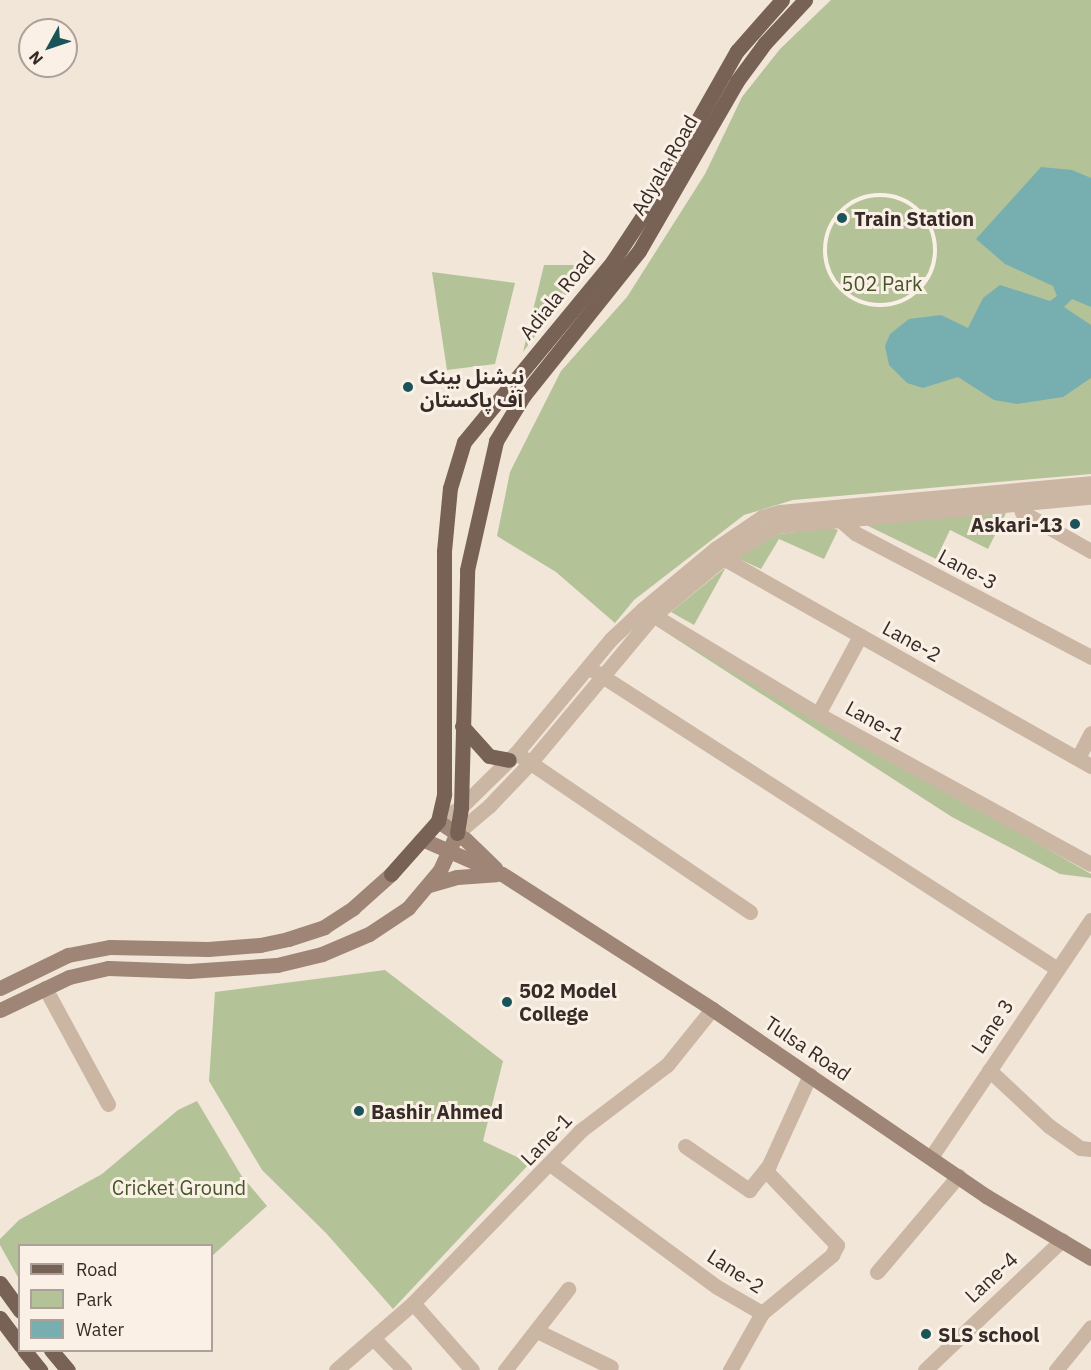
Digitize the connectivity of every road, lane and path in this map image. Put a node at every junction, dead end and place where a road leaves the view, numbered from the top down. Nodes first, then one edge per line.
1 (782, 0) edge
2 (805, 0) edge
3 (560, 351) joint
4 (1091, 483) edge
5 (1015, 497) junction
6 (1091, 497) edge
7 (838, 513) junction
8 (1091, 551) edge
9 (719, 553) junction
10 (647, 613) junction
11 (860, 636) junction
12 (1091, 657) edge
13 (595, 671) junction
14 (818, 714) junction
15 (462, 726) junction
16 (1091, 733) edge
17 (513, 757) junction
18 (1085, 762) edge
19 (530, 763) junction
20 (461, 807) junction
21 (438, 821) junction
22 (457, 833) junction
23 (424, 840) junction
24 (450, 851) junction
25 (1091, 864) edge
26 (502, 874) junction
27 (429, 885) junction
28 (750, 912) dead end
29 (1091, 921) edge
30 (1056, 968) junction
31 (0, 988) edge
32 (45, 988) junction
33 (712, 1009) junction
34 (0, 1010) edge
35 (988, 1070) junction
36 (810, 1075) junction
37 (108, 1104) dead end
38 (685, 1146) dead end
39 (1091, 1149) edge
40 (931, 1157) junction
41 (550, 1164) junction
42 (765, 1170) junction
43 (958, 1176) junction
44 (1062, 1240) junction
45 (1091, 1258) edge
46 (877, 1272) dead end
47 (0, 1283) edge
48 (568, 1289) dead end
49 (413, 1303) junction
50 (18, 1308) edge
51 (762, 1313) junction
52 (0, 1318) edge
53 (1091, 1328) edge
54 (537, 1331) junction
55 (373, 1338) junction
56 (18, 1342) edge
57 (26, 1352) edge
58 (53, 1352) edge
59 (610, 1367) dead end
60 (40, 1370) edge
61 (68, 1370) edge
62 (337, 1370) edge
63 (405, 1370) edge
64 (472, 1370) edge
65 (505, 1370) edge
66 (730, 1370) edge
67 (925, 1370) edge
68 (1056, 1370) edge

1 - 21 main road, Adiala Road
2 - 3 main road, Adyala Road
3 - 15 main road, Adiala Road
4 - 5 street
5 - 6 street
5 - 7 street
5 - 8 street
7 - 9 street
7 - 12 street, Lane-3
9 - 10 street
9 - 11 street, Lane-2
10 - 13 street
10 - 14 street, Lane-1
11 - 14 street
11 - 18 street, Lane-2
13 - 17 street
13 - 19 street
13 - 30 street
14 - 25 street, Lane-1
15 - 17 main road
15 - 20 main road, Adiala Road
16 - 18 street
17 - 19 street
17 - 20 street
19 - 22 street
19 - 28 street
20 - 21 street
20 - 22 main road, Adiala Road
21 - 22 main road, Tulsa Road
21 - 23 main road, Adiala Road
22 - 24 main road
22 - 26 main road, Tulsa Road
23 - 24 main road, Tulsa Road
23 - 31 main road, Adiala Road
24 - 26 main road, Tulsa Road
24 - 27 main road
26 - 27 main road
26 - 33 main road, Tulsa Road
27 - 32 main road
29 - 30 street, Lane 3
30 - 35 street, Lane 3
32 - 34 main road
32 - 37 street
33 - 36 main road, Tulsa Road
33 - 41 street, Lane-1
35 - 39 street
35 - 40 street, Lane 3
36 - 40 main road, Tulsa Road
36 - 42 street
38 - 42 street
40 - 43 main road, Tulsa Road
41 - 49 street, Lane-1
41 - 51 street, Lane-2
42 - 51 street, Lane-2
43 - 44 main road, Tulsa Road
43 - 46 street
44 - 45 main road, Tulsa Road
44 - 67 street, Lane-4
47 - 50 main road
48 - 54 street
49 - 55 street, Lane-1
49 - 64 street
51 - 66 street
52 - 56 main road
53 - 68 street
54 - 59 street
54 - 65 street
55 - 62 street, Lane-1
55 - 63 street
57 - 60 main road
58 - 61 main road

